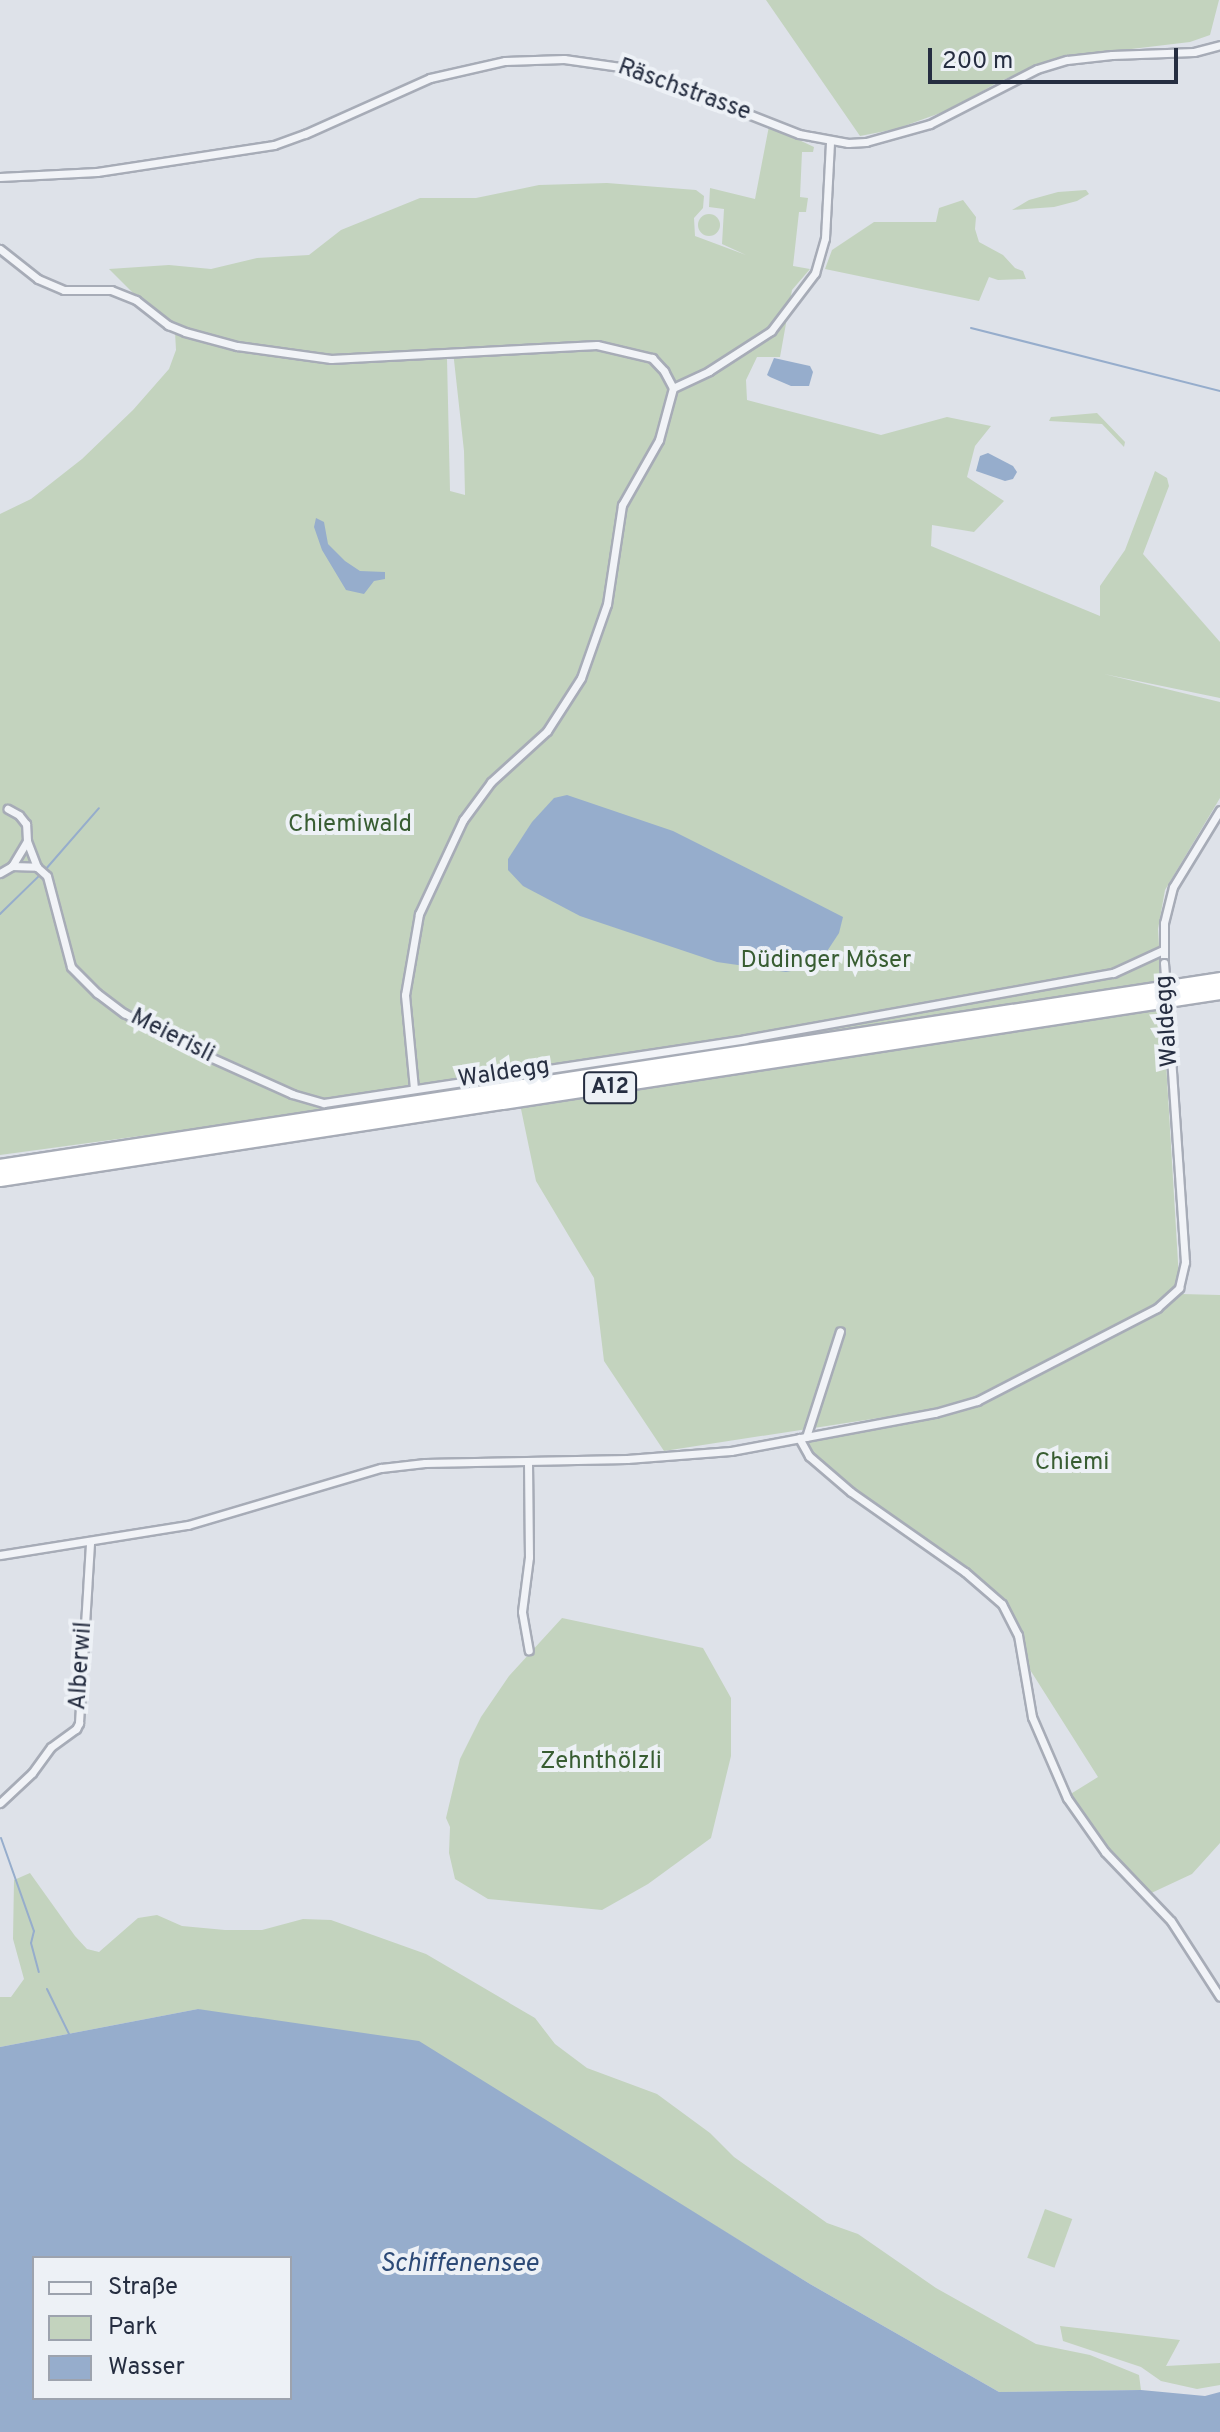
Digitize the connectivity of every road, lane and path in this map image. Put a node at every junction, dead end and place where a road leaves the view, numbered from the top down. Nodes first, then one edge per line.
1 (1220, 45) edge
2 (830, 143) junction
3 (0, 177) edge
4 (0, 249) edge
5 (673, 388) junction
6 (8, 809) dead end
7 (1220, 810) edge
8 (27, 841) junction
9 (12, 866) junction
10 (37, 867) junction
11 (0, 873) edge
12 (1163, 950) junction
13 (1220, 980) edge
14 (1220, 992) edge
15 (414, 1089) junction
16 (0, 1167) edge
17 (0, 1179) edge
18 (840, 1331) dead end
19 (803, 1438) junction
20 (528, 1462) junction
21 (90, 1542) junction
22 (0, 1555) edge
23 (529, 1650) dead end
24 (0, 1803) edge
25 (1220, 1997) edge

1 - 2 street, Räschstrasse
2 - 3 street, Räschstrasse
2 - 5 street
4 - 5 street
5 - 15 street
6 - 8 street
7 - 12 street
8 - 9 street
8 - 10 street
9 - 10 street
9 - 11 street
10 - 15 street, Meierisli
12 - 15 street, Waldegg
12 - 19 street, Waldegg, bridge
13 - 16 highway, A12
14 - 17 highway, A12
18 - 19 street
19 - 20 street, Waldegg
19 - 25 street
20 - 21 street, Waldegg
20 - 23 street
21 - 22 street, Waldegg
21 - 24 street, Alberwil

